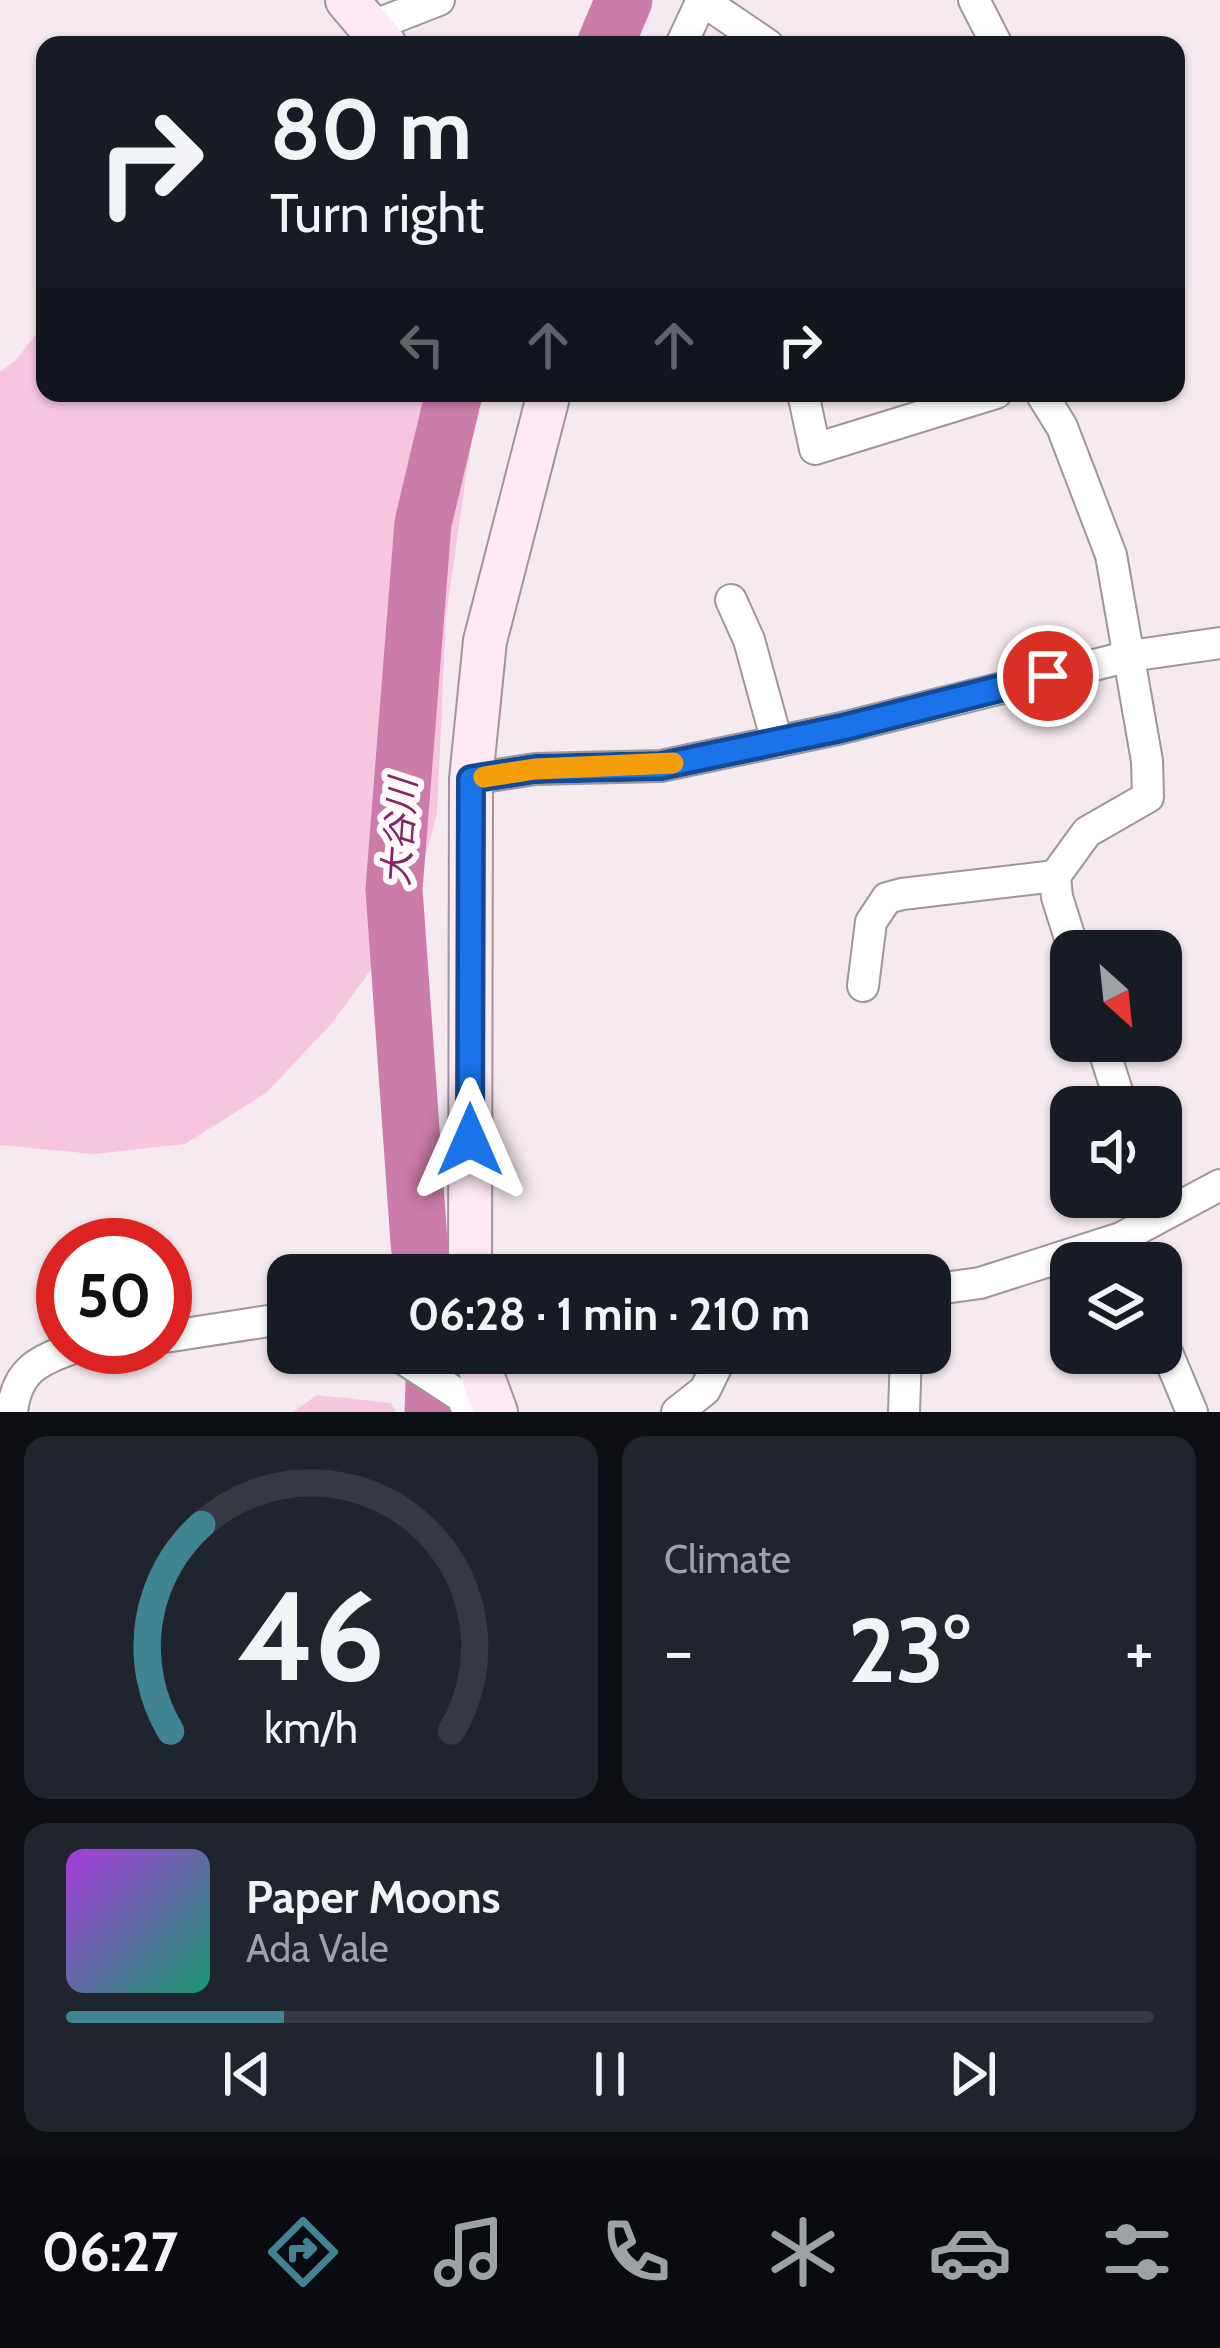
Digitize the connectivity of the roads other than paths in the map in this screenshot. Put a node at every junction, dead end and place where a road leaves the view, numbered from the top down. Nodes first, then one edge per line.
1 (439, 0) edge
2 (702, 0) edge
3 (974, 0) edge
4 (367, 24) edge
5 (685, 36) edge
6 (755, 36) edge
7 (992, 36) edge
8 (547, 402) edge
9 (805, 402) edge
10 (967, 402) edge
11 (1047, 402) edge
12 (730, 600) dead end
13 (1220, 643) edge
14 (1130, 656) junction
15 (777, 742) junction
16 (471, 779) junction
17 (1055, 876) junction
18 (1067, 930) edge
19 (863, 986) dead end
20 (1220, 1185) edge
21 (1182, 1198) edge
22 (470, 1254) edge
23 (1050, 1267) edge
24 (951, 1287) edge
25 (267, 1321) edge
26 (192, 1333) edge
27 (36, 1365) edge
28 (424, 1374) edge
29 (474, 1374) edge
30 (713, 1374) edge
31 (906, 1374) edge
32 (1176, 1374) edge
33 (475, 1407) edge
34 (12, 1412) edge
35 (677, 1412) edge
36 (904, 1412) edge
37 (1192, 1412) edge

1 - 4 street
2 - 5 street
2 - 6 street
3 - 7 street
8 - 16 main road
9 - 10 street
11 - 14 street
12 - 15 street
13 - 14 street
14 - 15 street
14 - 17 street
15 - 16 street
16 - 22 main road
17 - 18 street
17 - 19 street
20 - 21 street
23 - 24 street
25 - 26 street
27 - 34 street
28 - 33 street
29 - 33 main road
30 - 35 street
31 - 36 street
32 - 37 street

